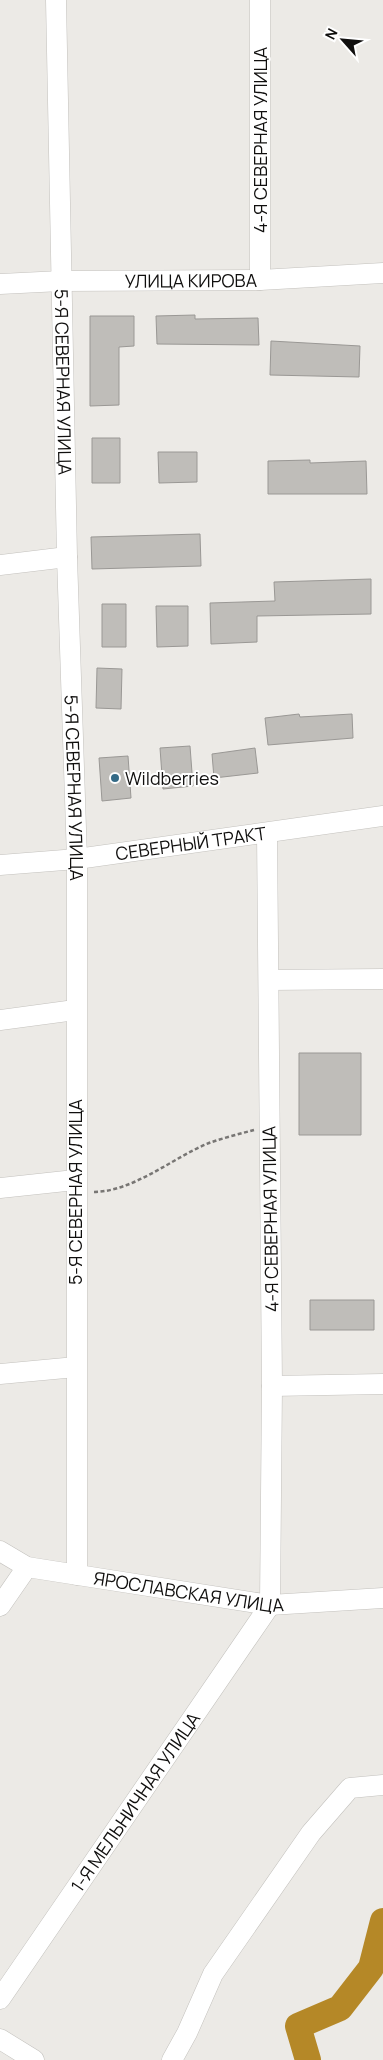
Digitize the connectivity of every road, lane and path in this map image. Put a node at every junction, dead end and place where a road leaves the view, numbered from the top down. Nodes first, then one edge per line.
1 (56, 0) edge
2 (260, 0) edge
3 (383, 273) edge
4 (260, 280) junction
5 (61, 281) junction
6 (0, 284) edge
7 (67, 557) junction
8 (0, 565) edge
9 (383, 816) edge
10 (267, 833) junction
11 (77, 859) junction
12 (0, 865) edge
13 (383, 979) edge
14 (268, 980) junction
15 (75, 1010) junction
16 (0, 1020) edge
17 (268, 1126) junction
18 (75, 1186) junction
19 (0, 1188) edge
20 (76, 1366) junction
21 (0, 1374) edge
22 (383, 1384) edge
23 (272, 1386) junction
24 (0, 1551) edge
25 (27, 1567) junction
26 (77, 1575) junction
27 (383, 1598) edge
28 (0, 1606) edge
29 (270, 1606) junction
30 (383, 1785) edge
31 (0, 1999) edge
32 (0, 2039) edge
33 (34, 2060) edge
34 (172, 2060) edge

1 - 5 street, 5-Я СЕВЕРНАЯ УЛИЦА
2 - 4 street, 4-Я СЕВЕРНАЯ УЛИЦА
3 - 4 street, УЛИЦА КИРОВА
4 - 5 street, УЛИЦА КИРОВА
5 - 6 street, УЛИЦА КИРОВА
5 - 7 street, 5-Я СЕВЕРНАЯ УЛИЦА
7 - 8 street
7 - 11 street, 5-Я СЕВЕРНАЯ УЛИЦА
9 - 10 street, СЕВЕРНЫЙ ТРАКТ
10 - 11 street, СЕВЕРНЫЙ ТРАКТ
10 - 14 street, 4-Я СЕВЕРНАЯ УЛИЦА
11 - 12 street, СЕВЕРНЫЙ ТРАКТ
11 - 15 street, 5-Я СЕВЕРНАЯ УЛИЦА
13 - 14 street
14 - 17 street, 4-Я СЕВЕРНАЯ УЛИЦА
15 - 16 street
15 - 18 street, 5-Я СЕВЕРНАЯ УЛИЦА
17 - 18 path
17 - 23 street, 4-Я СЕВЕРНАЯ УЛИЦА
18 - 19 street
18 - 20 street, 5-Я СЕВЕРНАЯ УЛИЦА
20 - 21 street
20 - 26 street, 5-Я СЕВЕРНАЯ УЛИЦА
22 - 23 street
23 - 29 street, 4-Я СЕВЕРНАЯ УЛИЦА
24 - 25 street, ЯРОСЛАВСКАЯ УЛИЦА
25 - 26 street, ЯРОСЛАВСКАЯ УЛИЦА
25 - 28 street
26 - 29 street, ЯРОСЛАВСКАЯ УЛИЦА
27 - 29 street, ЯРОСЛАВСКАЯ УЛИЦА
29 - 31 street, 1-Я МЕЛЬНИЧНАЯ УЛИЦА
30 - 34 street
32 - 33 street

